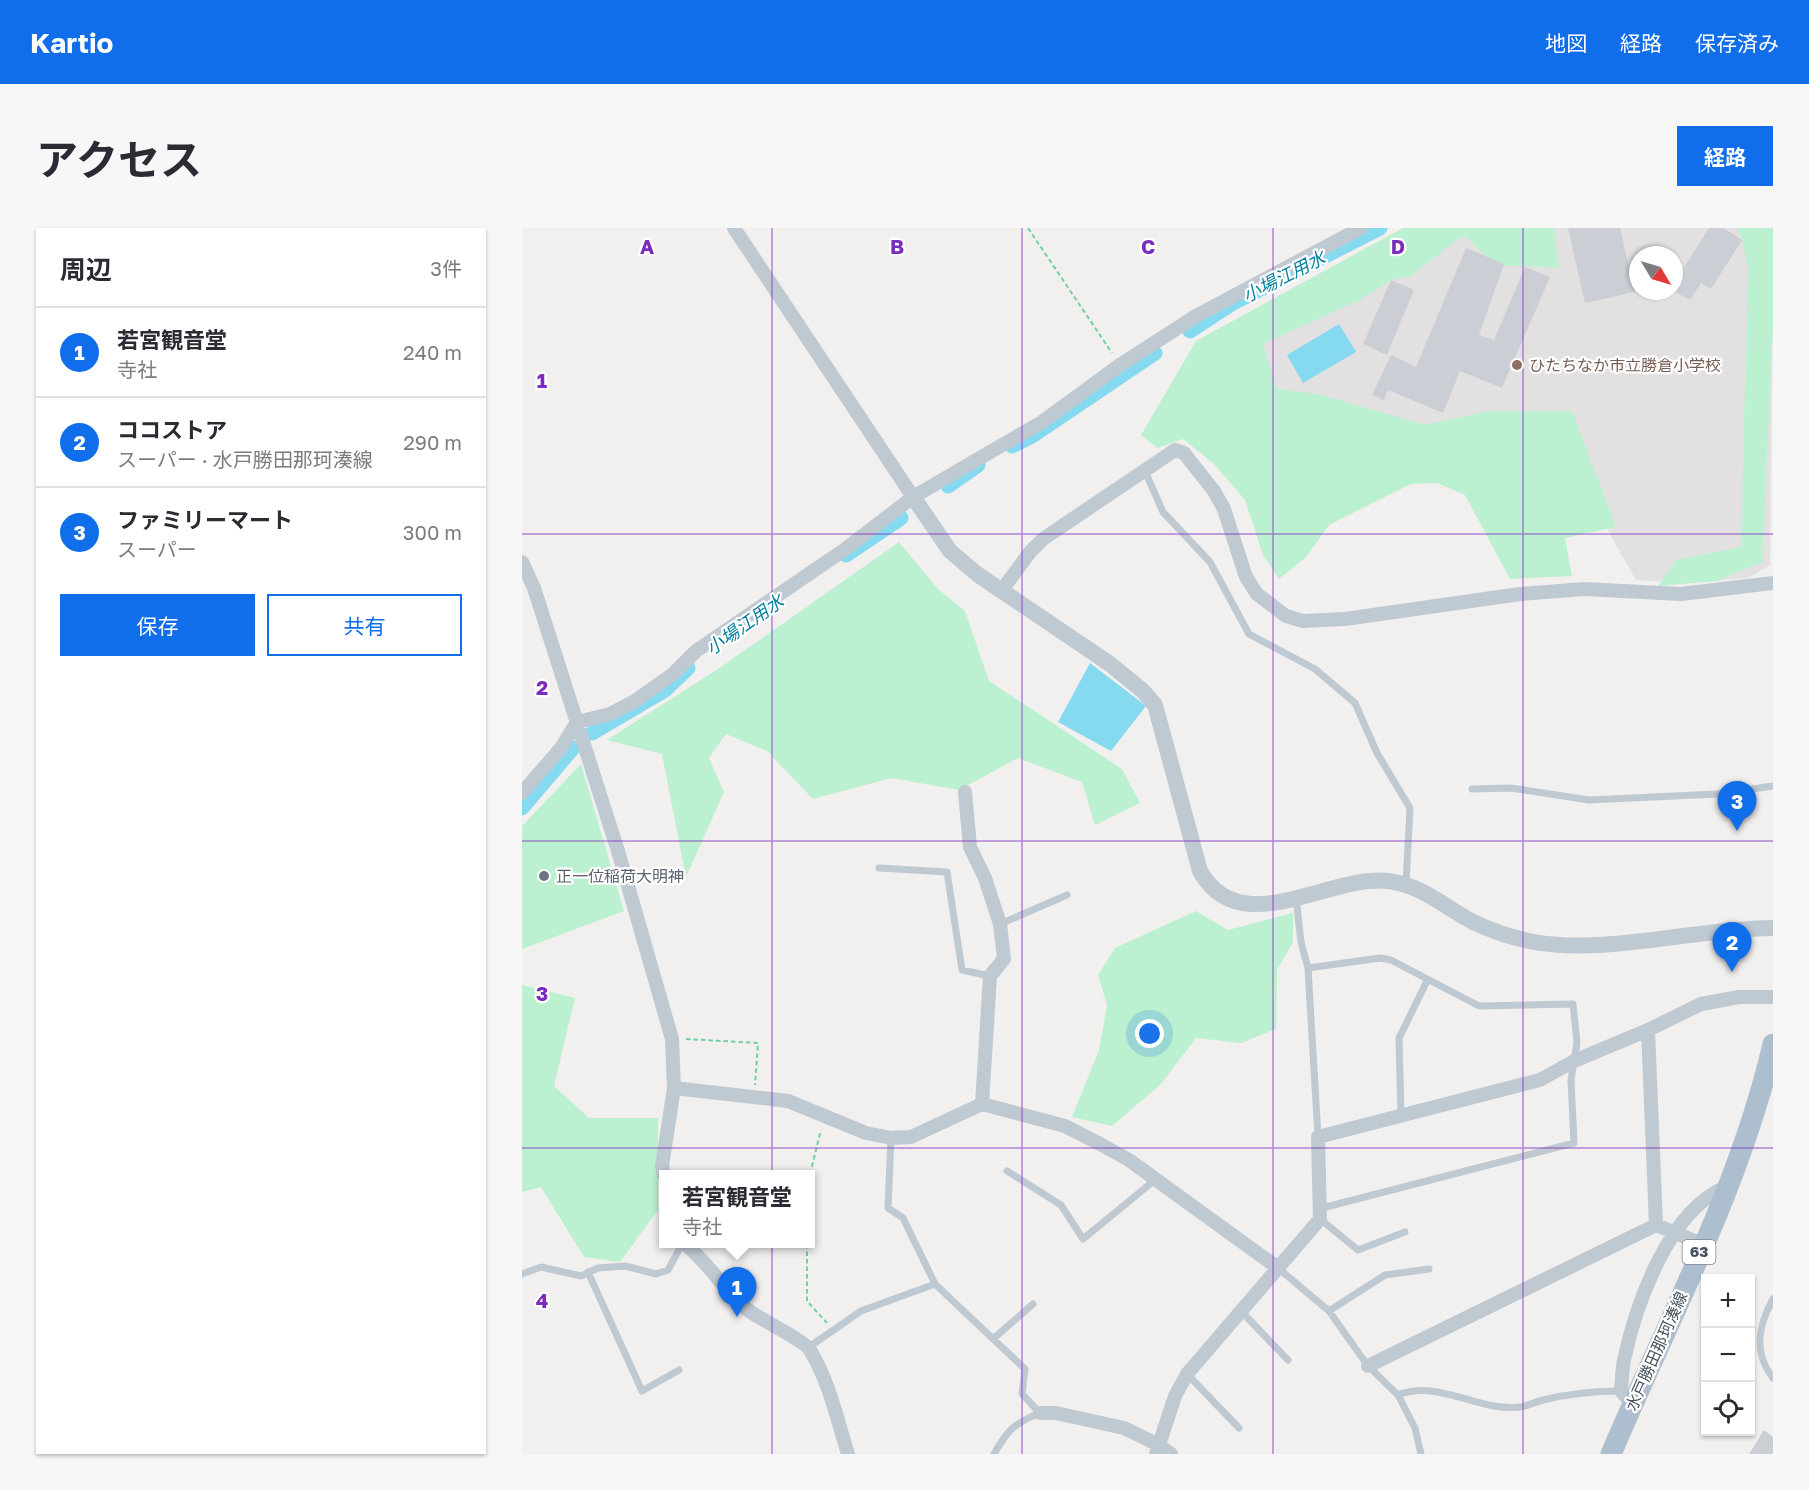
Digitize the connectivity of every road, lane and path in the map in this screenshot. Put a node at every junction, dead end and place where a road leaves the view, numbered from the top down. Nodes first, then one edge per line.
1 (734, 228) edge
2 (1028, 228) edge
3 (1361, 228) edge
4 (1120, 365) junction
5 (1144, 469) junction
6 (913, 497) junction
7 (522, 562) edge
8 (1773, 583) edge
9 (1002, 590) junction
10 (577, 722) junction
11 (1773, 786) edge
12 (1472, 789) dead end
13 (965, 792) dead end
14 (522, 793) edge
15 (879, 868) dead end
16 (1406, 885) junction
17 (1066, 895) dead end
18 (1296, 898) junction
19 (1000, 924) junction
20 (1773, 928) edge
21 (1308, 968) junction
22 (990, 976) junction
23 (1427, 981) junction
24 (1773, 997) edge
25 (1648, 1030) junction
26 (672, 1039) junction
27 (1773, 1044) edge
28 (1574, 1061) junction
29 (674, 1088) junction
30 (754, 1096) junction
31 (982, 1104) junction
32 (1401, 1115) junction
33 (825, 1116) junction
34 (1318, 1137) junction
35 (891, 1138) junction
36 (662, 1170) edge
37 (811, 1170) edge
38 (1007, 1171) dead end
39 (1156, 1179) junction
40 (1726, 1188) junction
41 (1321, 1213) junction
42 (1656, 1225) junction
43 (1405, 1232) dead end
44 (1674, 1233) junction
45 (1702, 1244) junction
46 (681, 1248) edge
47 (688, 1248) edge
48 (807, 1248) edge
49 (1278, 1268) junction
50 (1429, 1269) dead end
51 (588, 1272) junction
52 (522, 1274) edge
53 (935, 1284) junction
54 (1773, 1299) edge
55 (1033, 1304) dead end
56 (1240, 1310) junction
57 (1329, 1311) junction
58 (832, 1330) junction
59 (993, 1339) junction
60 (809, 1347) junction
61 (1288, 1360) dead end
62 (1368, 1366) junction
63 (679, 1370) dead end
64 (1187, 1374) junction
65 (1773, 1378) edge
66 (1398, 1395) junction
67 (1626, 1398) junction
68 (1040, 1413) junction
69 (1239, 1428) dead end
70 (1157, 1449) edge
71 (848, 1454) edge
72 (994, 1454) edge
73 (1171, 1454) edge
74 (1421, 1454) edge
75 (1611, 1454) edge

1 - 6 street
2 - 4 path
3 - 4 street
4 - 6 street
5 - 8 street
5 - 9 street
5 - 16 lane
6 - 9 street
6 - 10 street
7 - 10 street
9 - 18 street
10 - 14 street
10 - 26 street
11 - 12 lane
13 - 19 street
15 - 22 lane
16 - 18 street
16 - 20 street
17 - 19 lane
18 - 21 lane
19 - 22 street
21 - 23 lane
21 - 34 lane
22 - 31 street
23 - 28 lane
23 - 32 lane
24 - 25 street
25 - 28 street
25 - 42 street
26 - 29 street
26 - 30 path
27 - 40 main road, 水戸勝田那珂湊線 / 63
28 - 32 street
28 - 41 lane
29 - 30 street
29 - 36 street
30 - 33 street
31 - 35 street
31 - 39 street
32 - 34 street
33 - 35 street
33 - 37 path
34 - 41 street
35 - 53 lane
38 - 39 lane
39 - 49 street
40 - 44 street
40 - 45 main road, 水戸勝田那珂湊線 / 63
41 - 43 lane
41 - 49 street
42 - 44 street
42 - 62 street
44 - 45 street
44 - 67 street
45 - 67 main road, 水戸勝田那珂湊線 / 63
46 - 51 lane
47 - 60 street
48 - 58 path
49 - 56 street
49 - 57 lane
50 - 57 lane
51 - 52 lane
51 - 63 lane
53 - 58 lane
53 - 59 lane
54 - 65 lane
55 - 59 lane
56 - 61 lane
56 - 64 street
57 - 62 lane
58 - 60 lane
59 - 68 lane
60 - 71 street
62 - 66 lane
64 - 69 lane
64 - 70 street
66 - 67 lane
66 - 74 lane
67 - 75 main road, 水戸勝田那珂湊線 / 63
68 - 70 street
68 - 72 lane
70 - 73 street

